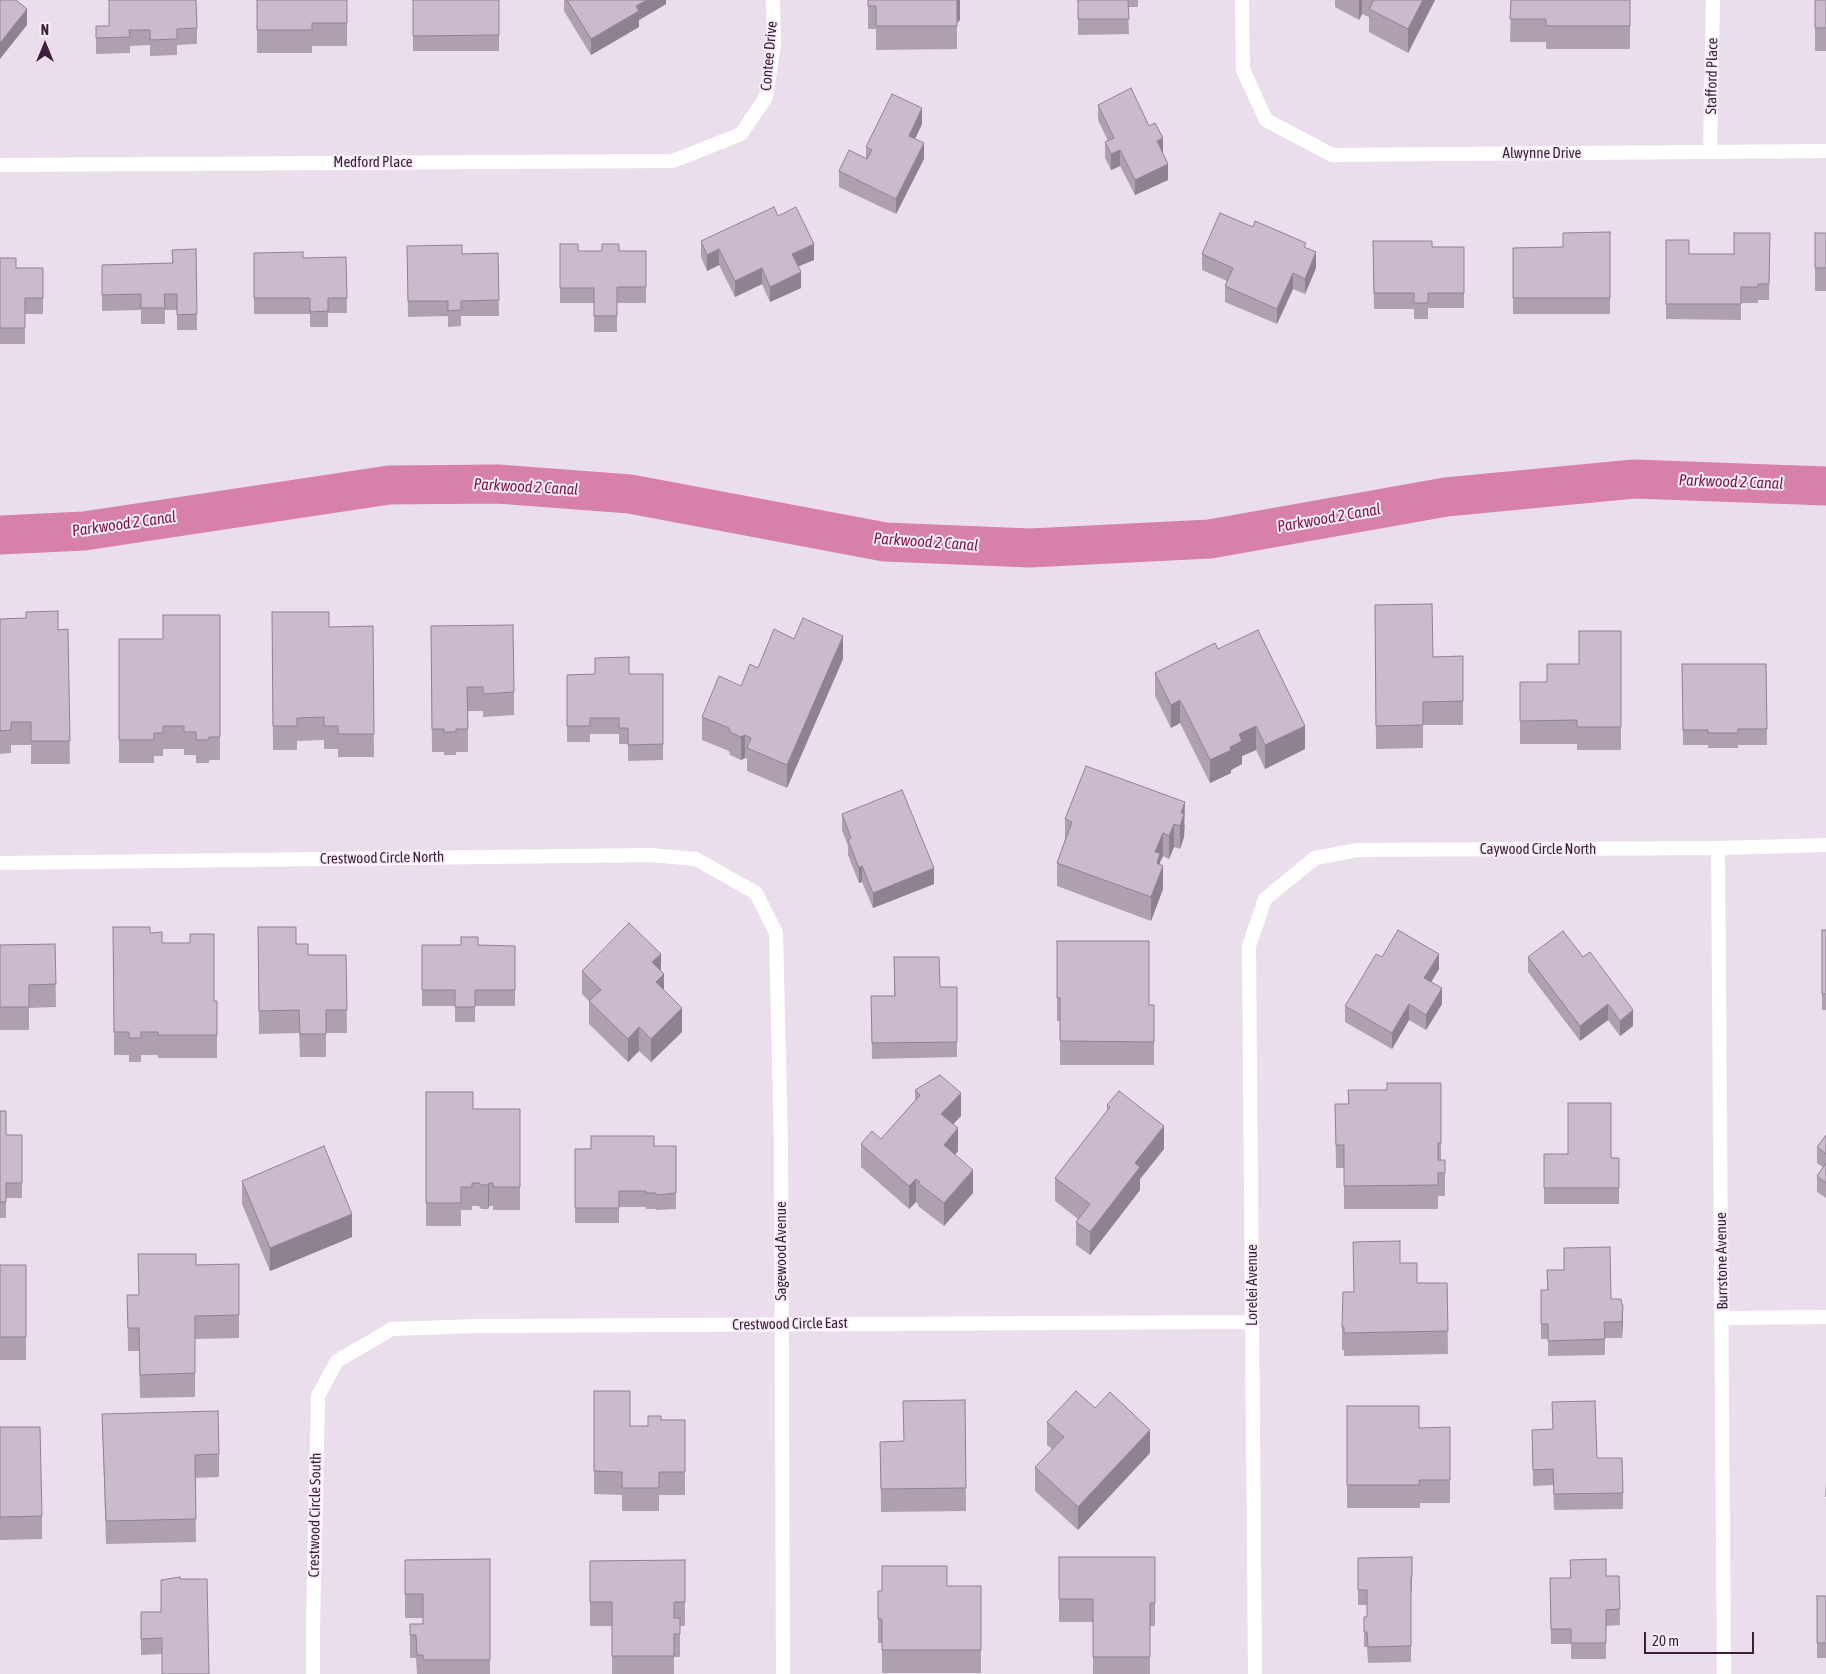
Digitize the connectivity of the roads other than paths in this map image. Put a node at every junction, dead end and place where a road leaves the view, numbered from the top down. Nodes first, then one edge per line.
1 (773, 0) edge
2 (1242, 0) edge
3 (1714, 0) edge
4 (741, 134) joint
5 (1826, 151) edge
6 (1710, 152) junction
7 (0, 165) edge
8 (1826, 845) edge
9 (1718, 848) junction
10 (0, 863) edge
11 (756, 893) joint
12 (1265, 899) joint
13 (1826, 1317) edge
14 (1722, 1318) junction
15 (1252, 1322) junction
16 (781, 1324) junction
17 (337, 1361) joint
18 (313, 1674) edge
19 (783, 1674) edge
20 (1254, 1674) edge
21 (1724, 1674) edge

1 - 4 street, Contee Drive
2 - 6 street, Alwynne Drive
3 - 6 street, Stafford Place
4 - 7 street, Medford Place
5 - 6 street, Alwynne Drive
8 - 9 street, Caywood Circle North
9 - 12 street, Caywood Circle North
9 - 14 street, Burrstone Avenue
10 - 11 street, Crestwood Circle North
11 - 16 street, Sagewood Avenue
12 - 15 street, Lorelei Avenue
13 - 14 street
14 - 21 street, Burrstone Avenue
15 - 16 street, Crestwood Circle East
15 - 20 street, Lorelei Avenue
16 - 17 street, Crestwood Circle East
16 - 19 street, Sagewood Avenue
17 - 18 street, Crestwood Circle South

